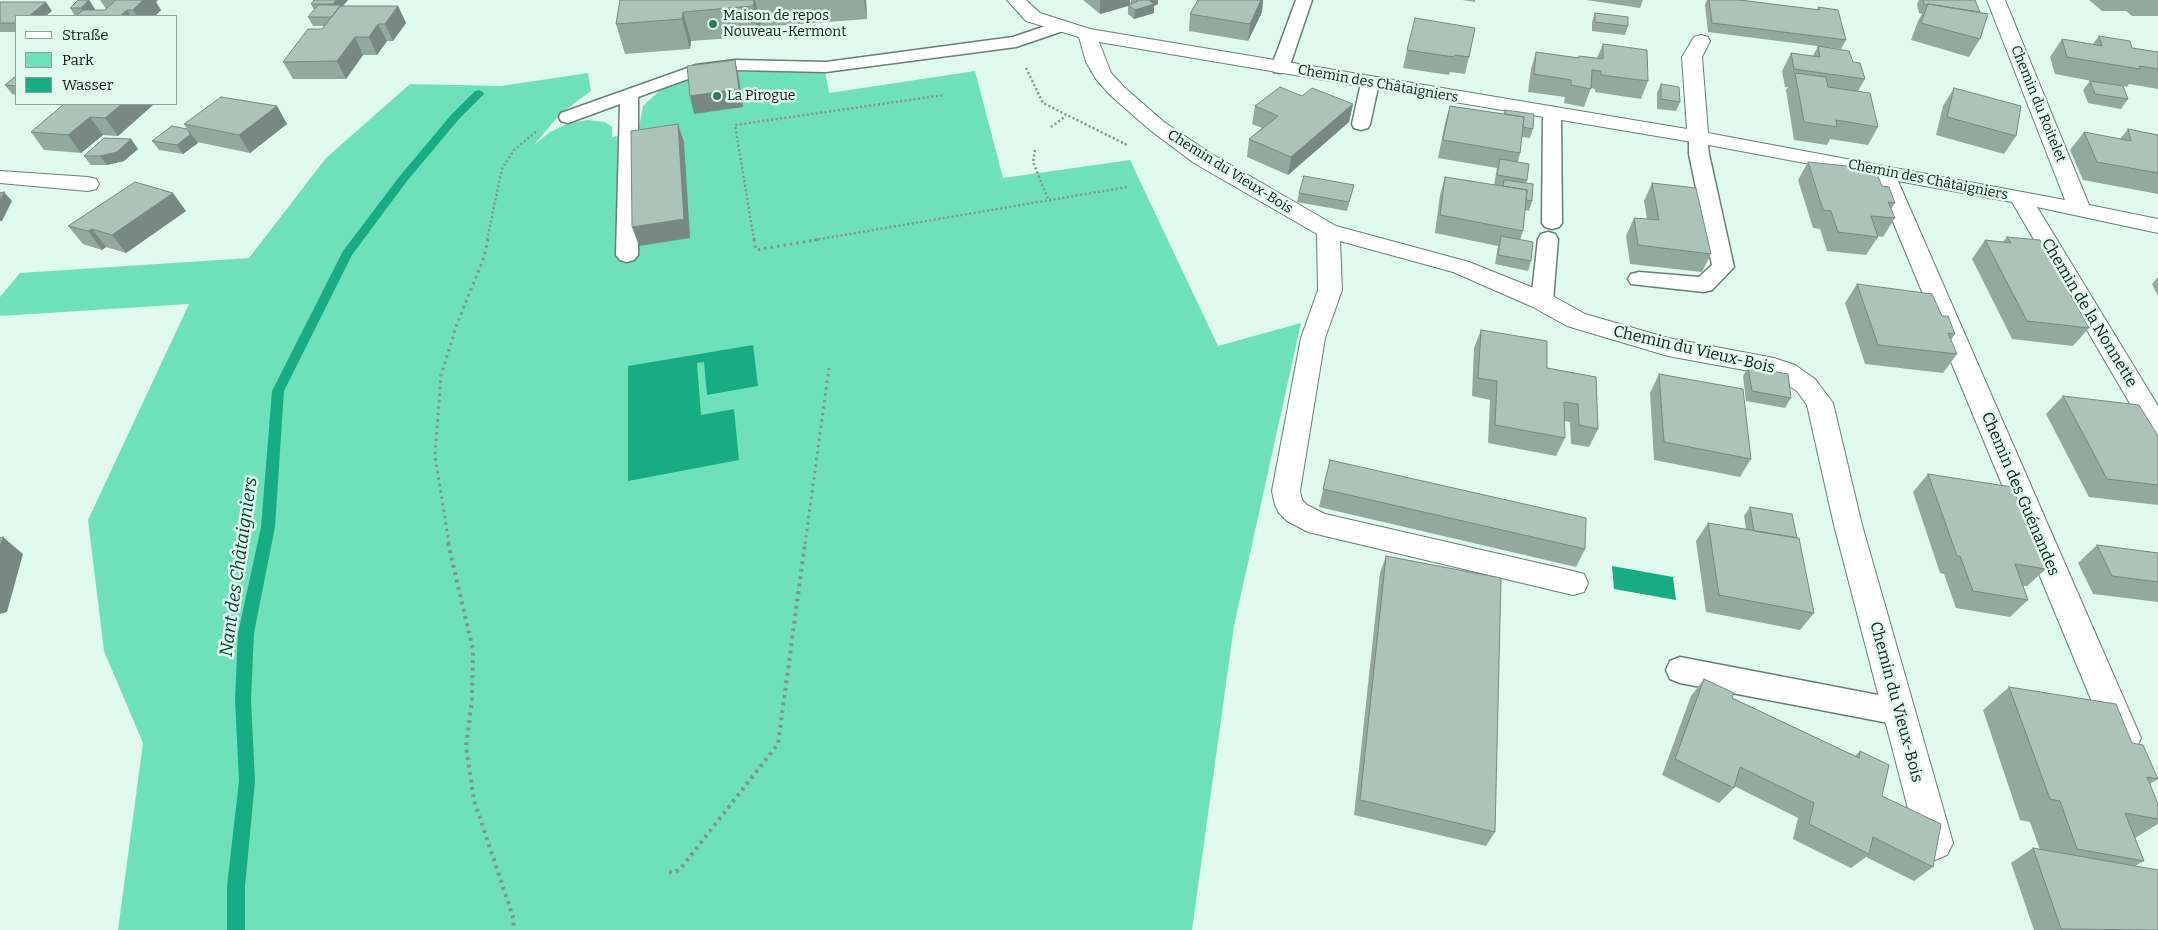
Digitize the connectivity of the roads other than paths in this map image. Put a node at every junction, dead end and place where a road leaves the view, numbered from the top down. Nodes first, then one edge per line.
1 (1016, 0) edge
2 (1304, 0) edge
3 (1996, 0) edge
4 (1049, 5) dead end
5 (1060, 26) junction
6 (1087, 34) junction
7 (1701, 41) dead end
8 (1280, 68) junction
9 (1370, 83) junction
10 (629, 94) junction
11 (1552, 113) junction
12 (568, 117) road end
13 (1360, 124) dead end
14 (1698, 137) junction
15 (1883, 171) junction
16 (0, 177) edge
17 (88, 184) dead end
18 (2020, 197) junction
19 (2080, 209) junction
20 (2158, 226) edge
21 (1328, 230) junction
22 (627, 255) dead end
23 (1639, 279) dead end
24 (1542, 301) junction
25 (2158, 429) edge
26 (1573, 583) dead end
27 (1680, 670) dead end
28 (1899, 712) junction
29 (2135, 763) edge
30 (1935, 843) edge

1 - 5 street, Chemin des Châtaigniers
2 - 8 lane
3 - 19 street, Chemin du Roitelet
4 - 5 street
5 - 6 street, Chemin des Châtaigniers
5 - 10 lane
6 - 8 street, Chemin des Châtaigniers
6 - 21 street, Chemin du Vieux-Bois
7 - 14 street
8 - 9 street, Chemin des Châtaigniers
9 - 11 street, Chemin des Châtaigniers
9 - 13 lane
10 - 12 lane
10 - 22 lane
11 - 14 street, Chemin des Châtaigniers
11 - 24 lane
14 - 15 street, Chemin des Châtaigniers
14 - 23 lane
15 - 18 street, Chemin des Châtaigniers
15 - 29 street, Chemin des Guénandes
16 - 17 street
18 - 19 street, Chemin des Châtaigniers
18 - 25 street, Chemin de la Nonnette
19 - 20 street, Chemin des Châtaigniers
21 - 24 street, Chemin du Vieux-Bois
21 - 26 street
24 - 28 street, Chemin du Vieux-Bois
27 - 28 lane
28 - 30 street, Chemin du Vieux-Bois

